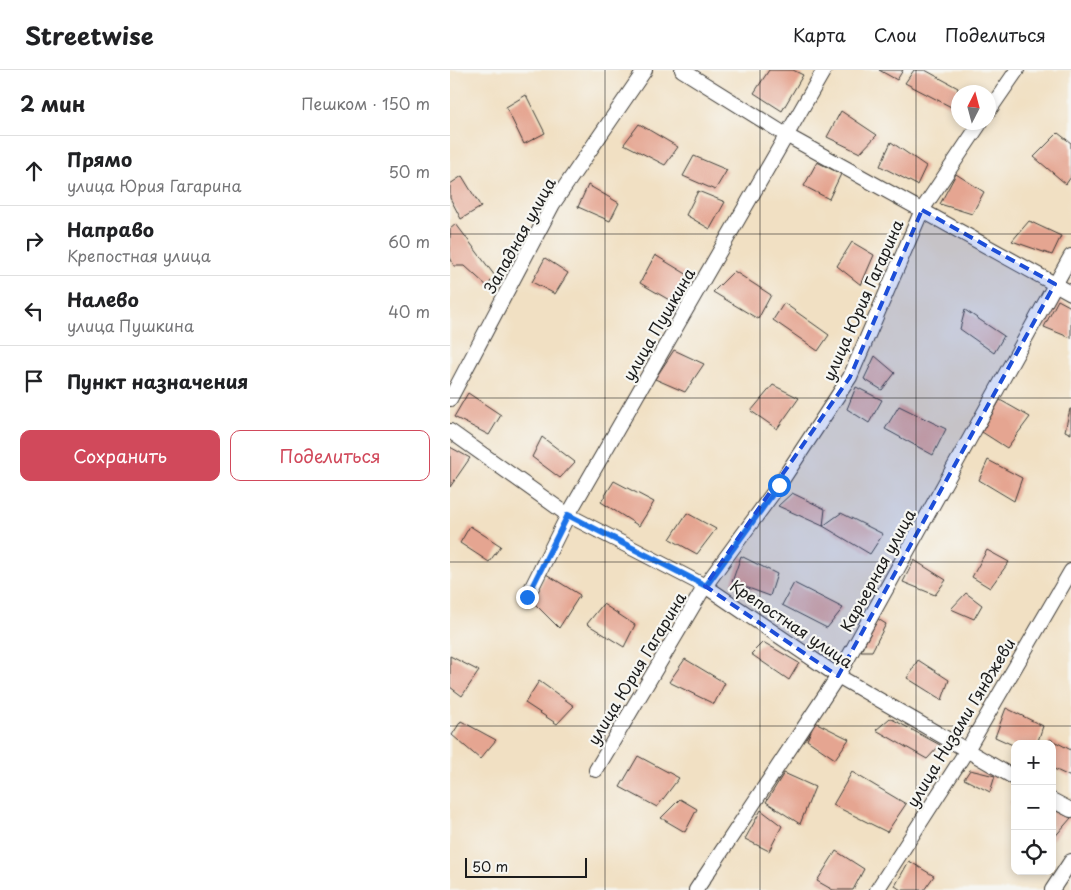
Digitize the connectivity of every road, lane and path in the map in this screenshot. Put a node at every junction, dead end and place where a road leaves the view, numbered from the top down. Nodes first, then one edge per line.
1 (645, 70) edge
2 (682, 70) edge
3 (824, 70) edge
4 (1017, 70) edge
5 (996, 100) edge
6 (976, 130) edge
7 (786, 136) junction
8 (922, 210) junction
9 (1071, 256) edge
10 (1055, 284) junction
11 (1071, 293) edge
12 (450, 399) edge
13 (450, 431) edge
14 (568, 515) junction
15 (1071, 571) edge
16 (706, 586) junction
17 (527, 597) dead end
18 (838, 676) junction
19 (967, 750) junction
20 (596, 770) dead end
21 (1011, 776) edge
22 (1056, 802) edge
23 (1071, 810) edge
24 (1071, 861) edge
25 (696, 890) edge
26 (877, 890) edge
27 (1052, 890) edge

1 - 12 street, Западная улица
2 - 7 street
3 - 7 street, улица Пушкина
4 - 5 street
6 - 8 street, улица Юрия Гагарина
7 - 8 street
7 - 14 street, улица Пушкина
8 - 10 street
8 - 16 street, улица Юрия Гагарина
9 - 10 street, Карьерная улица
10 - 11 street
10 - 18 street, Карьерная улица
13 - 14 street, Крепостная улица
14 - 16 street, Крепостная улица
14 - 17 street, улица Пушкина
15 - 19 street, улица Низами Гянджеви
16 - 18 street, Крепостная улица
16 - 20 street, улица Юрия Гагарина
18 - 19 street, Крепостная улица
18 - 25 street, Карьерная улица
19 - 21 street, Крепостная улица
19 - 26 street, улица Низами Гянджеви
22 - 23 street
24 - 27 street

